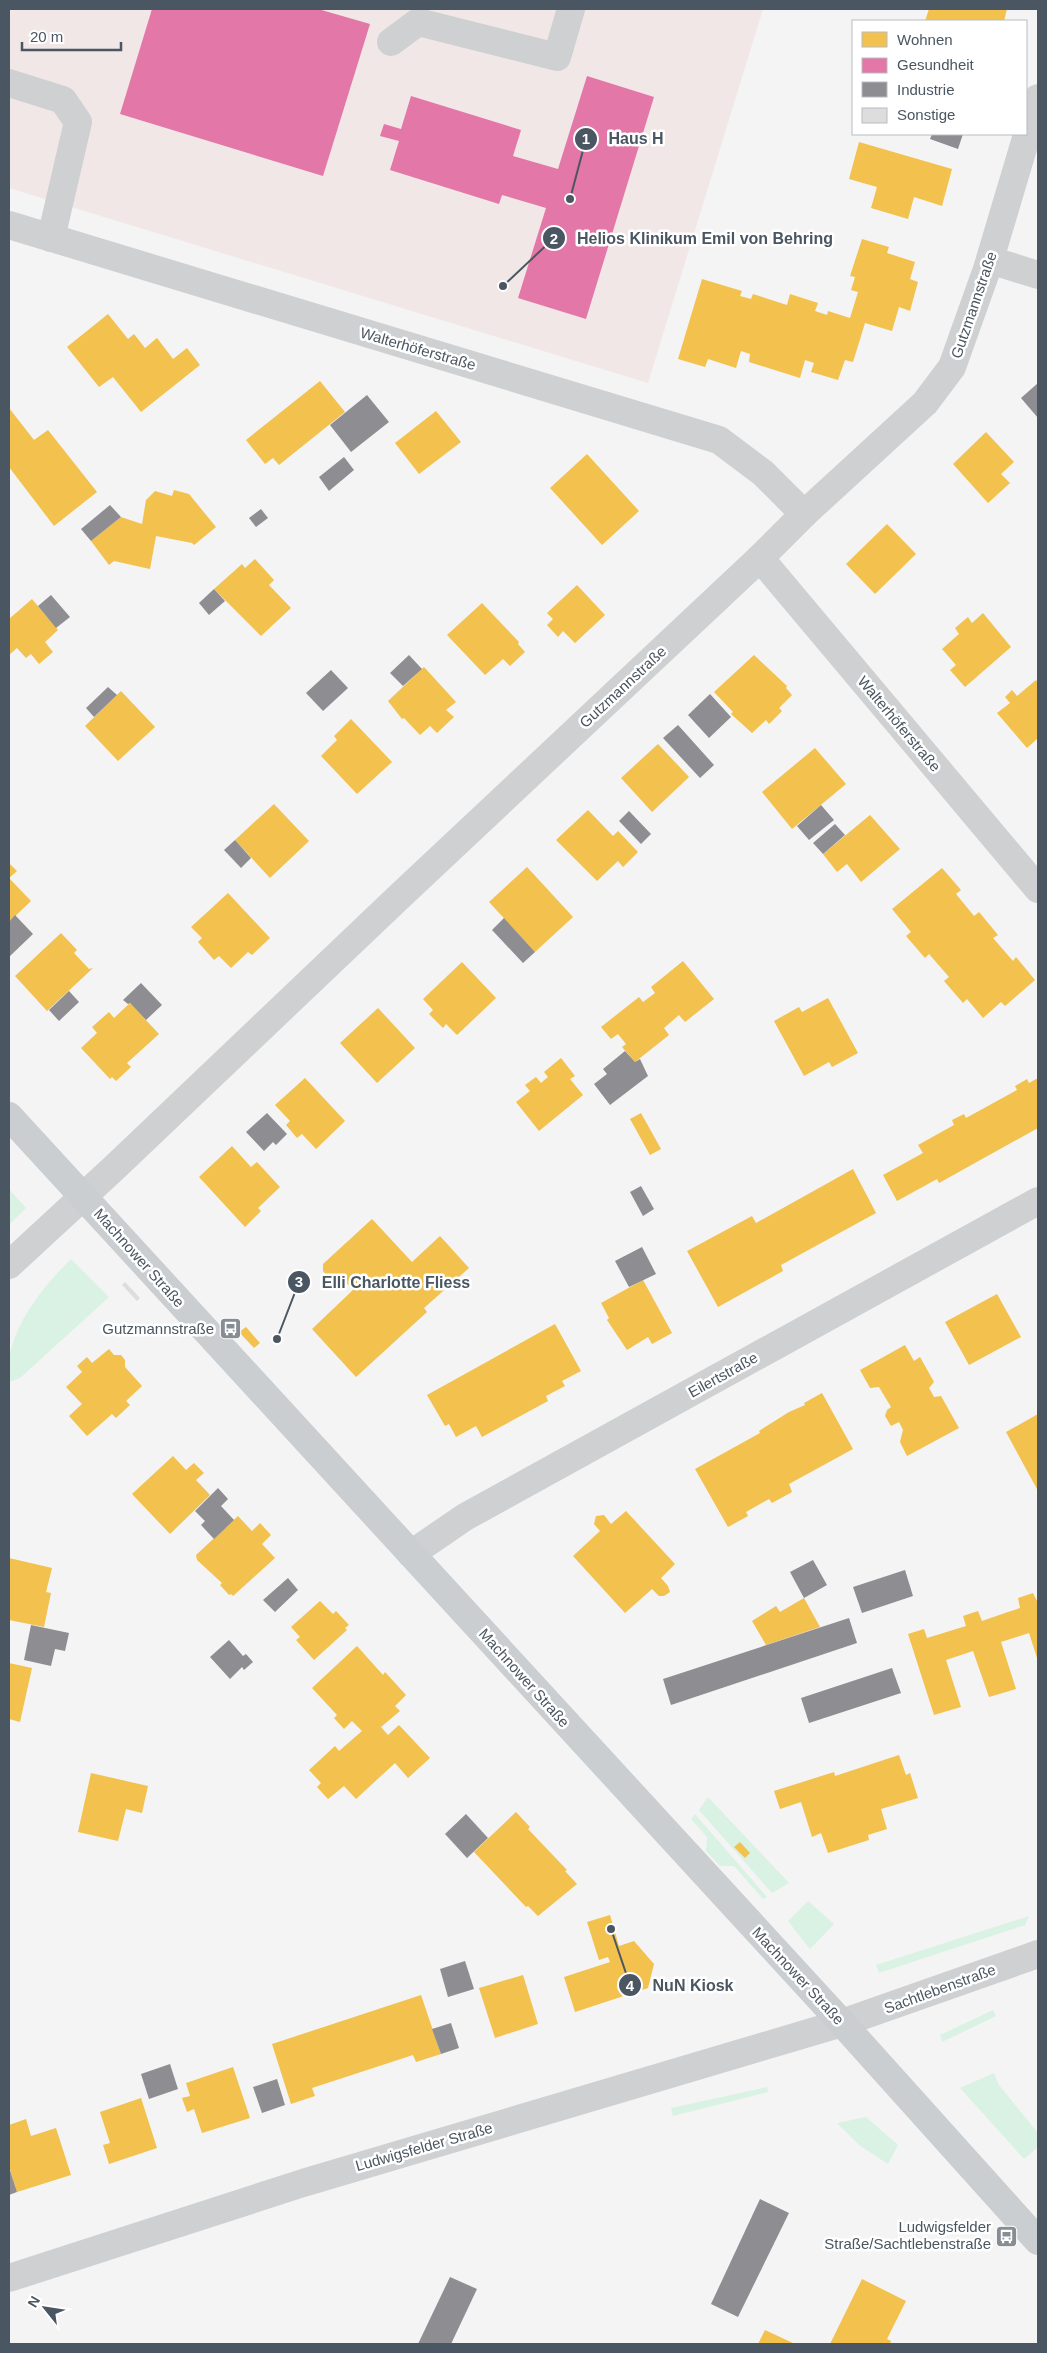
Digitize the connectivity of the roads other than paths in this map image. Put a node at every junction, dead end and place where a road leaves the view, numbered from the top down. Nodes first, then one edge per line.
1 (571, 9) edge
2 (391, 42) dead end
3 (9, 83) edge
4 (1038, 98) edge
5 (9, 225) edge
6 (51, 238) junction
7 (990, 260) junction
8 (1038, 275) edge
9 (804, 514) junction
10 (760, 558) junction
11 (1038, 889) edge
12 (9, 1116) edge
13 (83, 1196) junction
14 (1038, 1201) edge
15 (9, 1265) edge
16 (411, 1554) junction
17 (1038, 1954) edge
18 (842, 2024) junction
19 (1038, 2241) edge
20 (9, 2278) edge

1 - 2 street
3 - 6 street
4 - 7 street, Gutzmannstraße
5 - 6 street, Walterhöferstraße
6 - 9 street, Walterhöferstraße
7 - 8 street
7 - 9 street, Gutzmannstraße
9 - 10 street, Gutzmannstraße
10 - 11 street, Walterhöferstraße
10 - 13 street, Gutzmannstraße
12 - 13 main road, Machnower Straße
13 - 15 street, Gutzmannstraße
13 - 16 main road, Machnower Straße
14 - 16 street, Eilertstraße
16 - 18 main road, Machnower Straße
17 - 18 street, Sachtlebenstraße
18 - 19 main road, Machnower Straße
18 - 20 street, Ludwigsfelder Straße

